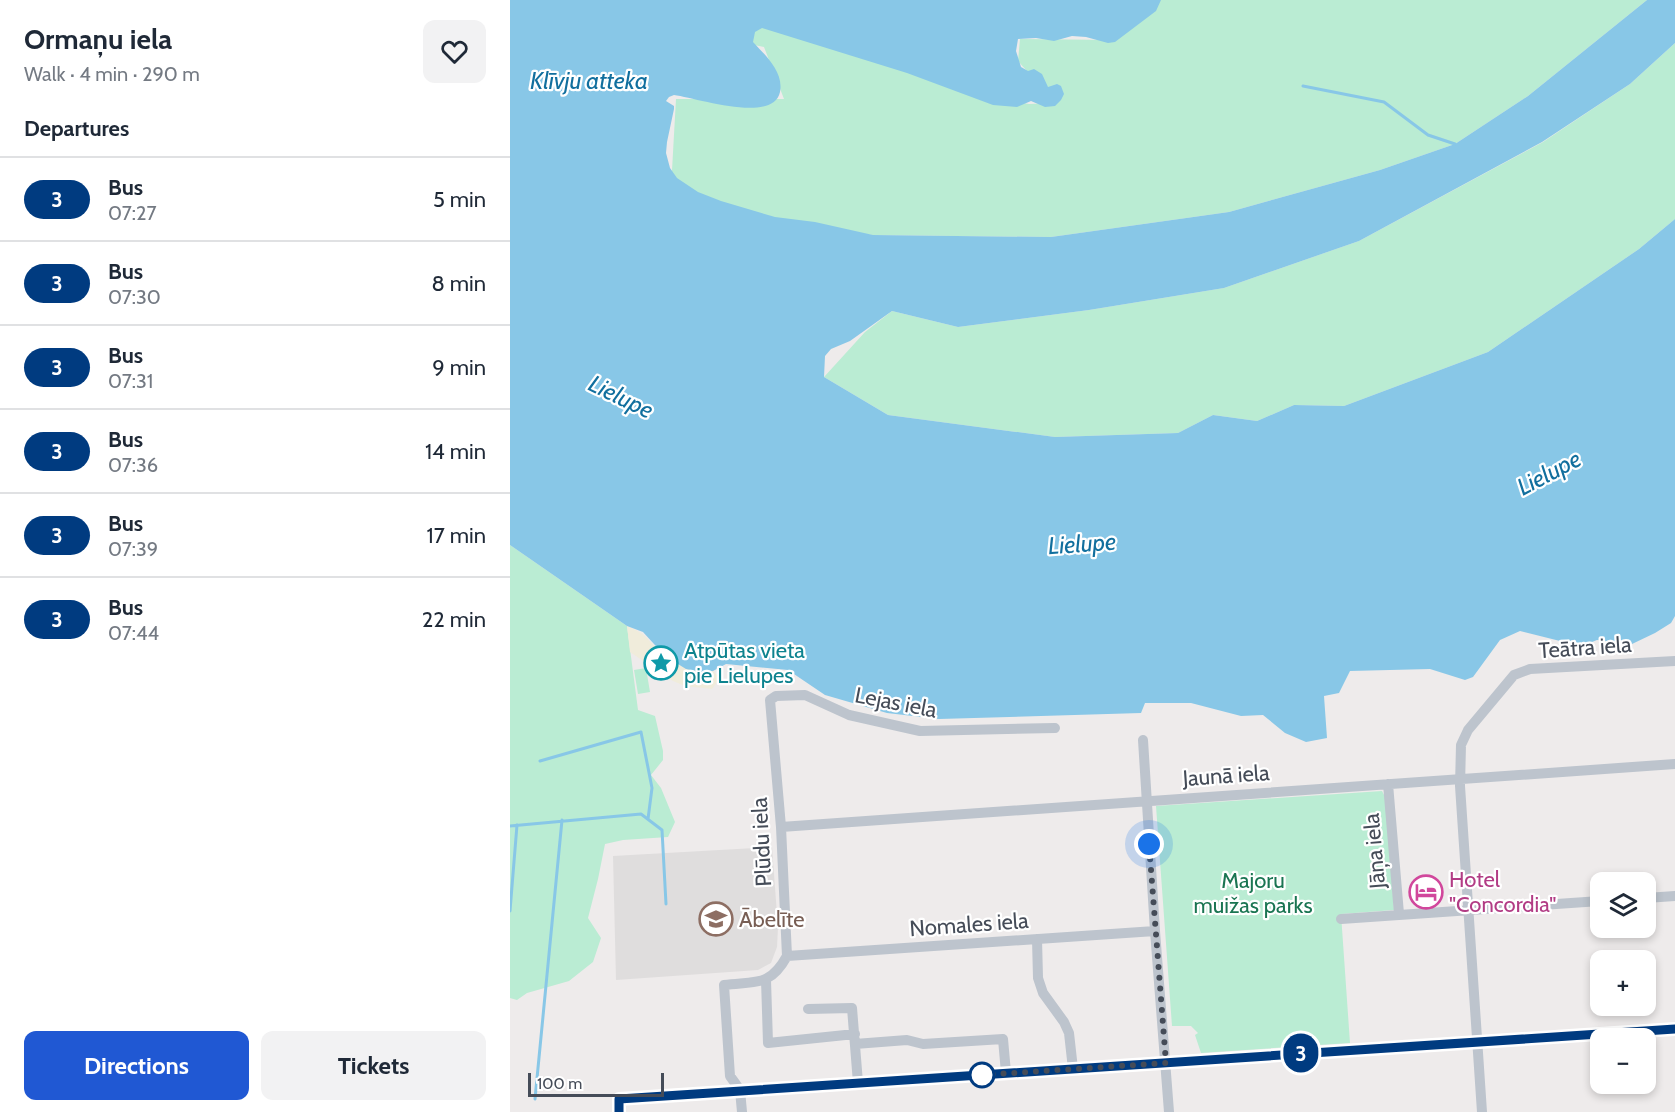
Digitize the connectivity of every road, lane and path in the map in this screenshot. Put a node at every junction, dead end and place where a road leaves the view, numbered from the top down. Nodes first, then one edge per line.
1 (1675, 661) edge
2 (770, 700) joint
3 (1055, 728) dead end
4 (1143, 740) dead end
5 (1675, 764) edge
6 (1460, 779) junction
7 (1388, 784) junction
8 (1146, 801) junction
9 (781, 827) junction
10 (1675, 896) edge
11 (1656, 897) edge
12 (1590, 902) edge
13 (1468, 909) junction
14 (1399, 914) junction
15 (1341, 919) dead end
16 (1155, 931) junction
17 (1037, 939) junction
18 (787, 956) junction
19 (766, 980) junction
20 (808, 1009) dead end
21 (1675, 1029) edge
22 (855, 1039) junction
23 (1478, 1041) junction
24 (1166, 1063) junction
25 (1072, 1069) junction
26 (1006, 1073) junction
27 (858, 1083) junction
28 (740, 1090) junction
29 (619, 1112) edge
30 (742, 1112) edge
31 (1169, 1112) edge
32 (1482, 1112) edge

1 - 6 street, Teātra iela
2 - 3 street, Lejas iela
2 - 9 street, Plūdu iela
4 - 8 street
5 - 6 street, Jaunā iela
6 - 7 street, Jaunā iela
6 - 13 street
7 - 8 street, Jaunā iela
7 - 14 street, Jāņa iela
8 - 9 street, Jaunā iela
8 - 16 street
9 - 18 street, Plūdu iela
10 - 11 street
12 - 13 street
13 - 14 street
13 - 23 street
14 - 15 street
16 - 17 street, Nomales iela
16 - 24 street
17 - 18 street, Nomales iela
17 - 25 street
18 - 19 street
19 - 22 street
19 - 28 street
20 - 22 street
21 - 23 street
22 - 26 street
22 - 27 street
23 - 24 street
23 - 32 street
24 - 25 street
24 - 31 street
25 - 26 street
26 - 27 street
27 - 28 street
28 - 29 street
28 - 30 street

